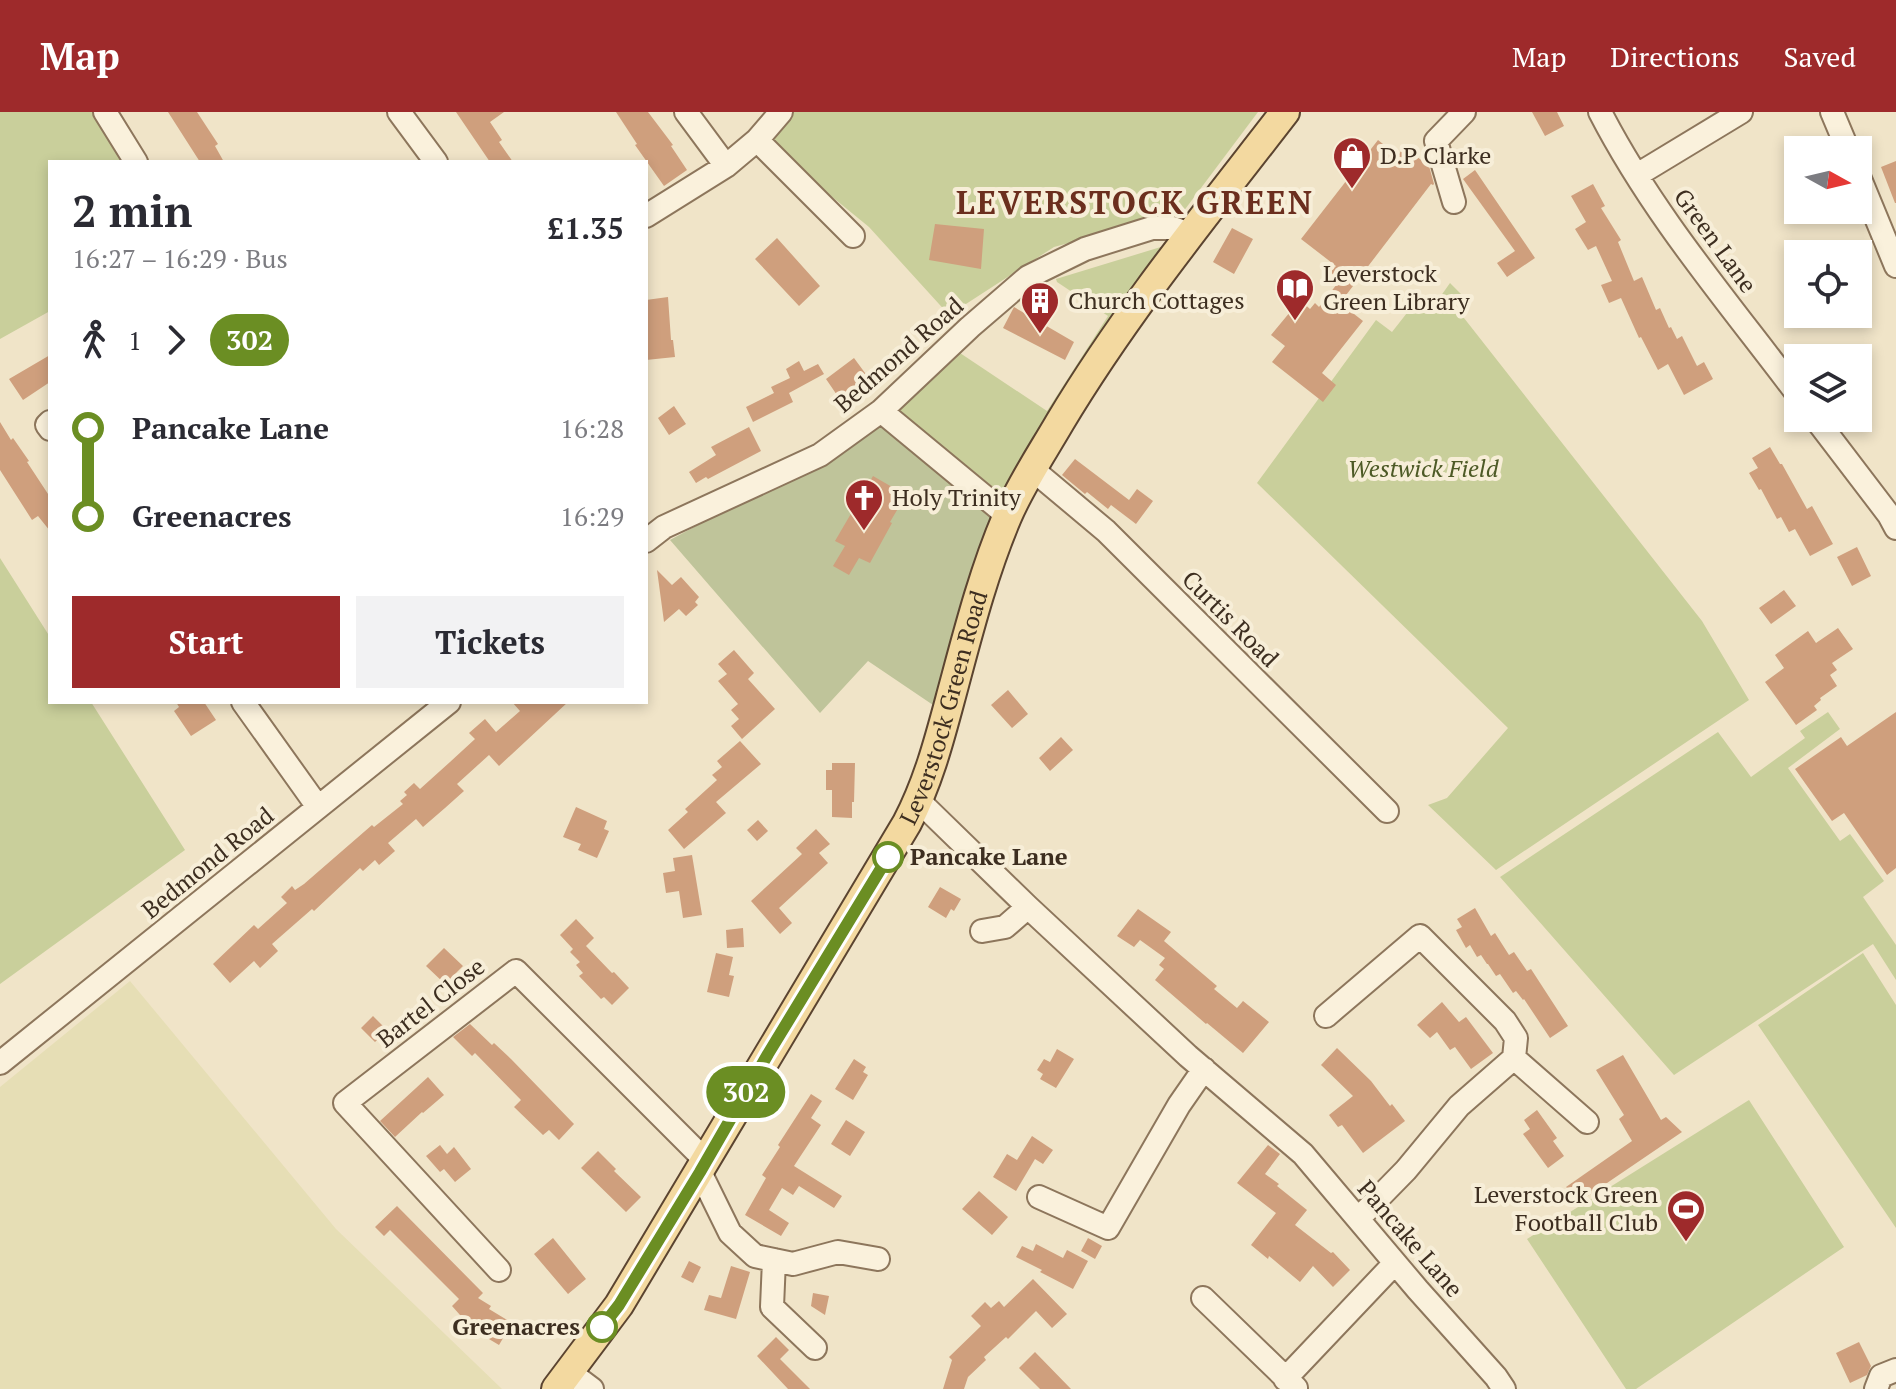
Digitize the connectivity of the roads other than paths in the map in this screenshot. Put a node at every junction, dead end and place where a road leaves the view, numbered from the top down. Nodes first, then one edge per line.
1 (105, 112) edge
2 (399, 112) edge
3 (686, 112) edge
4 (781, 112) edge
5 (1285, 112) edge
6 (1464, 112) edge
7 (1600, 112) edge
8 (1741, 112) edge
9 (1832, 112) edge
10 (1842, 136) edge
11 (757, 140) junction
12 (135, 160) edge
13 (435, 160) edge
14 (726, 166) junction
15 (1637, 175) junction
16 (1454, 202) dead end
17 (1872, 208) edge
18 (648, 215) edge
19 (1190, 234) junction
20 (853, 236) dead end
21 (1896, 266) edge
22 (1784, 377) edge
23 (881, 411) junction
24 (1826, 432) edge
25 (1032, 469) junction
26 (1008, 516) junction
27 (1896, 528) edge
28 (648, 539) edge
29 (244, 704) edge
30 (447, 704) edge
31 (919, 801) junction
32 (318, 807) junction
33 (1387, 811) dead end
34 (1028, 907) junction
35 (982, 931) dead end
36 (1326, 1016) dead end
37 (1514, 1058) junction
38 (0, 1063) edge
39 (1204, 1069) junction
40 (1587, 1122) dead end
41 (703, 1166) junction
42 (1039, 1197) dead end
43 (1358, 1219) junction
44 (878, 1259) dead end
45 (774, 1260) junction
46 (1395, 1263) junction
47 (499, 1270) dead end
48 (1203, 1298) dead end
49 (815, 1348) dead end
50 (1896, 1370) edge
51 (562, 1380) edge
52 (1291, 1384) edge
53 (592, 1389) edge
54 (1504, 1389) edge
55 (1876, 1389) edge

1 - 12 street
2 - 13 street
3 - 14 street
4 - 11 street
5 - 19 main road, Leverstock Green Road
6 - 16 street
7 - 15 street, Green Lane
8 - 15 street
9 - 10 street
11 - 14 street
11 - 20 street
14 - 18 street
15 - 22 street, Green Lane
17 - 21 street
19 - 23 street, Bedmond Road
19 - 25 main road, Leverstock Green Road
23 - 26 street
23 - 28 street, Bedmond Road
24 - 27 street
25 - 26 main road, Leverstock Green Road
25 - 33 street, Curtis Road
26 - 31 main road, Leverstock Green Road
29 - 32 street
30 - 32 street, Bedmond Road
31 - 34 street, Pancake Lane
31 - 41 main road, Leverstock Green Road
32 - 38 street, Bedmond Road
34 - 35 street
34 - 39 street, Pancake Lane
36 - 37 street
37 - 40 street
37 - 43 street
39 - 42 street
39 - 43 street, Pancake Lane
41 - 45 street
41 - 47 street, Bartel Close
41 - 51 main road, Leverstock Green Road
43 - 46 street, Pancake Lane
44 - 45 street
45 - 49 street
46 - 52 street
46 - 54 street, Pancake Lane
48 - 52 street
50 - 55 street
51 - 53 street

